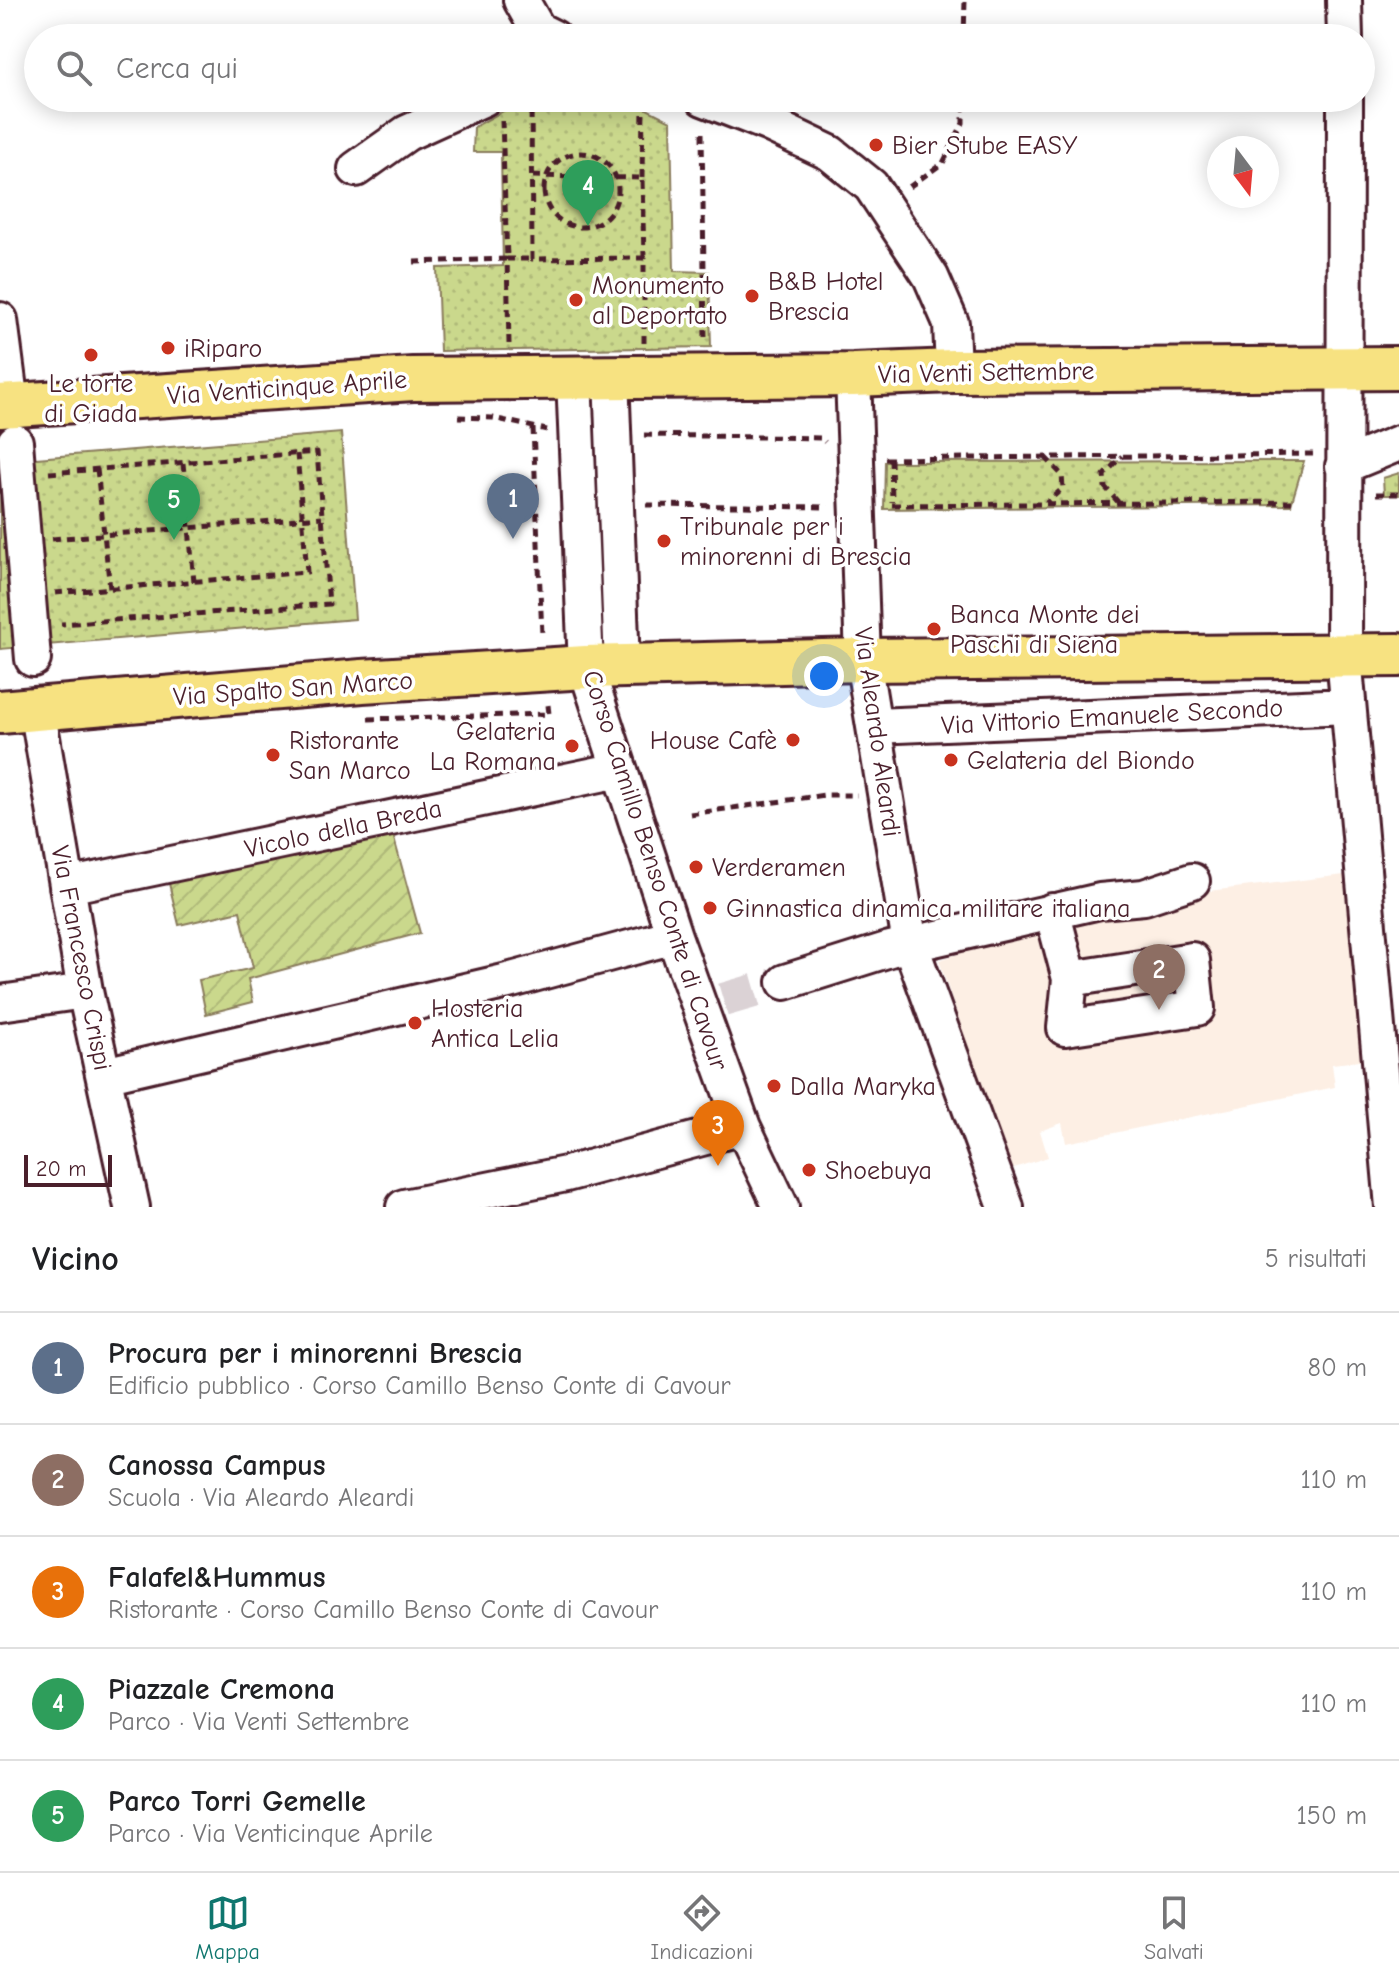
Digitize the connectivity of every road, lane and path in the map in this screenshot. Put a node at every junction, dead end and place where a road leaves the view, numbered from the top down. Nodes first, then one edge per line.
1 (521, 0) edge
2 (965, 0) edge
3 (1344, 0) edge
4 (535, 24) edge
5 (964, 24) edge
6 (1345, 24) edge
7 (472, 112) edge
8 (494, 112) edge
9 (531, 112) edge
10 (643, 112) edge
11 (739, 112) edge
12 (963, 112) edge
13 (1345, 112) edge
14 (702, 133) dead end
15 (356, 169) dead end
16 (533, 176) junction
17 (546, 177) junction
18 (617, 178) junction
19 (642, 178) junction
20 (899, 194) dead end
21 (644, 258) junction
22 (507, 259) junction
23 (532, 259) junction
24 (414, 262) dead end
25 (0, 320) edge
26 (705, 340) dead end
27 (509, 344) dead end
28 (644, 348) dead end
29 (1345, 368) junction
30 (1399, 368) edge
31 (953, 371) junction
32 (853, 375) junction
33 (592, 377) junction
34 (9, 417) edge
35 (453, 417) dead end
36 (631, 435) dead end
37 (1399, 443) edge
38 (831, 449) dead end
39 (297, 454) junction
40 (1122, 456) junction
41 (1045, 457) junction
42 (884, 459) dead end
43 (1328, 460) junction
44 (183, 463) junction
45 (97, 469) junction
46 (18, 476) junction
47 (1366, 494) dead end
48 (1399, 494) edge
49 (1297, 502) dead end
50 (1046, 503) junction
51 (1118, 503) junction
52 (632, 505) dead end
53 (892, 505) dead end
54 (841, 507) dead end
55 (322, 517) junction
56 (302, 519) junction
57 (24, 541) junction
58 (194, 582) junction
59 (110, 589) junction
60 (29, 610) junction
61 (542, 632) dead end
62 (1399, 655) edge
63 (1344, 656) junction
64 (33, 659) dead end
65 (863, 660) junction
66 (604, 667) junction
67 (1348, 706) junction
68 (18, 710) edge
69 (875, 726) junction
70 (619, 770) junction
71 (862, 795) dead end
72 (690, 814) dead end
73 (1192, 881) dead end
74 (67, 886) junction
75 (1061, 904) junction
76 (674, 936) junction
77 (910, 944) junction
78 (1070, 979) dead end
79 (785, 982) tunnel mouth
80 (85, 991) junction
81 (0, 1003) edge
82 (104, 1075) junction
83 (743, 1127) junction
84 (132, 1207) edge
85 (404, 1207) edge
86 (781, 1207) edge
87 (1006, 1207) edge
88 (1393, 1207) edge

1 - 4 street
2 - 5 path
3 - 6 street
7 - 15 street
8 - 22 path
9 - 16 path
10 - 19 path
11 - 31 street
12 - 20 path
13 - 29 street
14 - 26 path
16 - 17 path
16 - 23 path
17 - 18 path
17 - 18 path
17 - 18 path
18 - 19 path
19 - 21 path
21 - 23 path
21 - 28 path
22 - 23 path
22 - 24 path
22 - 27 path
25 - 34 street
29 - 30 main road, Via Venti Settembre
29 - 31 main road, Via Venti Settembre
29 - 43 street
31 - 32 main road, Via Venti Settembre
32 - 33 main road, Via Venti Settembre
32 - 65 street, Via Aleardo Aleardi
33 - 34 main road, Via Venticinque Aprile
33 - 66 street
33 - 66 street, Corso Camillo Benso Conte di Cavour
34 - 46 street
35 - 61 path
36 - 38 path
37 - 43 street
39 - 44 path
39 - 55 path
39 - 56 path
40 - 41 path
40 - 43 path
40 - 51 path
41 - 42 path
41 - 50 path
43 - 63 street
44 - 45 path
44 - 58 path
45 - 46 path
45 - 59 path
46 - 57 street
47 - 48 path
49 - 51 path
50 - 51 path
50 - 53 path
52 - 54 path
55 - 56 path
55 - 60 path
56 - 57 path
56 - 58 path
57 - 60 street
58 - 59 path
59 - 60 path
60 - 64 street
62 - 63 main road, Via Vittorio Emanuele Secondo
63 - 65 main road, Via Vittorio Emanuele Secondo
63 - 67 street
65 - 66 main road, Via Vittorio Emanuele Secondo
65 - 69 street, Via Aleardo Aleardi
66 - 68 main road, Via Spalto San Marco
66 - 70 street, Corso Camillo Benso Conte di Cavour
67 - 69 street, Via Vittorio Emanuele Secondo
67 - 88 street
68 - 74 street, Via Francesco Crispi
69 - 77 street, Via Aleardo Aleardi
70 - 74 street, Vicolo della Breda
70 - 76 street, Corso Camillo Benso Conte di Cavour
71 - 72 path
73 - 75 street
74 - 80 street, Via Francesco Crispi
75 - 77 street
75 - 78 street
76 - 82 street
76 - 83 street, Corso Camillo Benso Conte di Cavour
77 - 79 street
77 - 87 street, Via Aleardo Aleardi
80 - 81 street
80 - 82 street, Via Francesco Crispi
82 - 84 street, Via Francesco Crispi
83 - 85 street
83 - 86 street, Corso Camillo Benso Conte di Cavour

